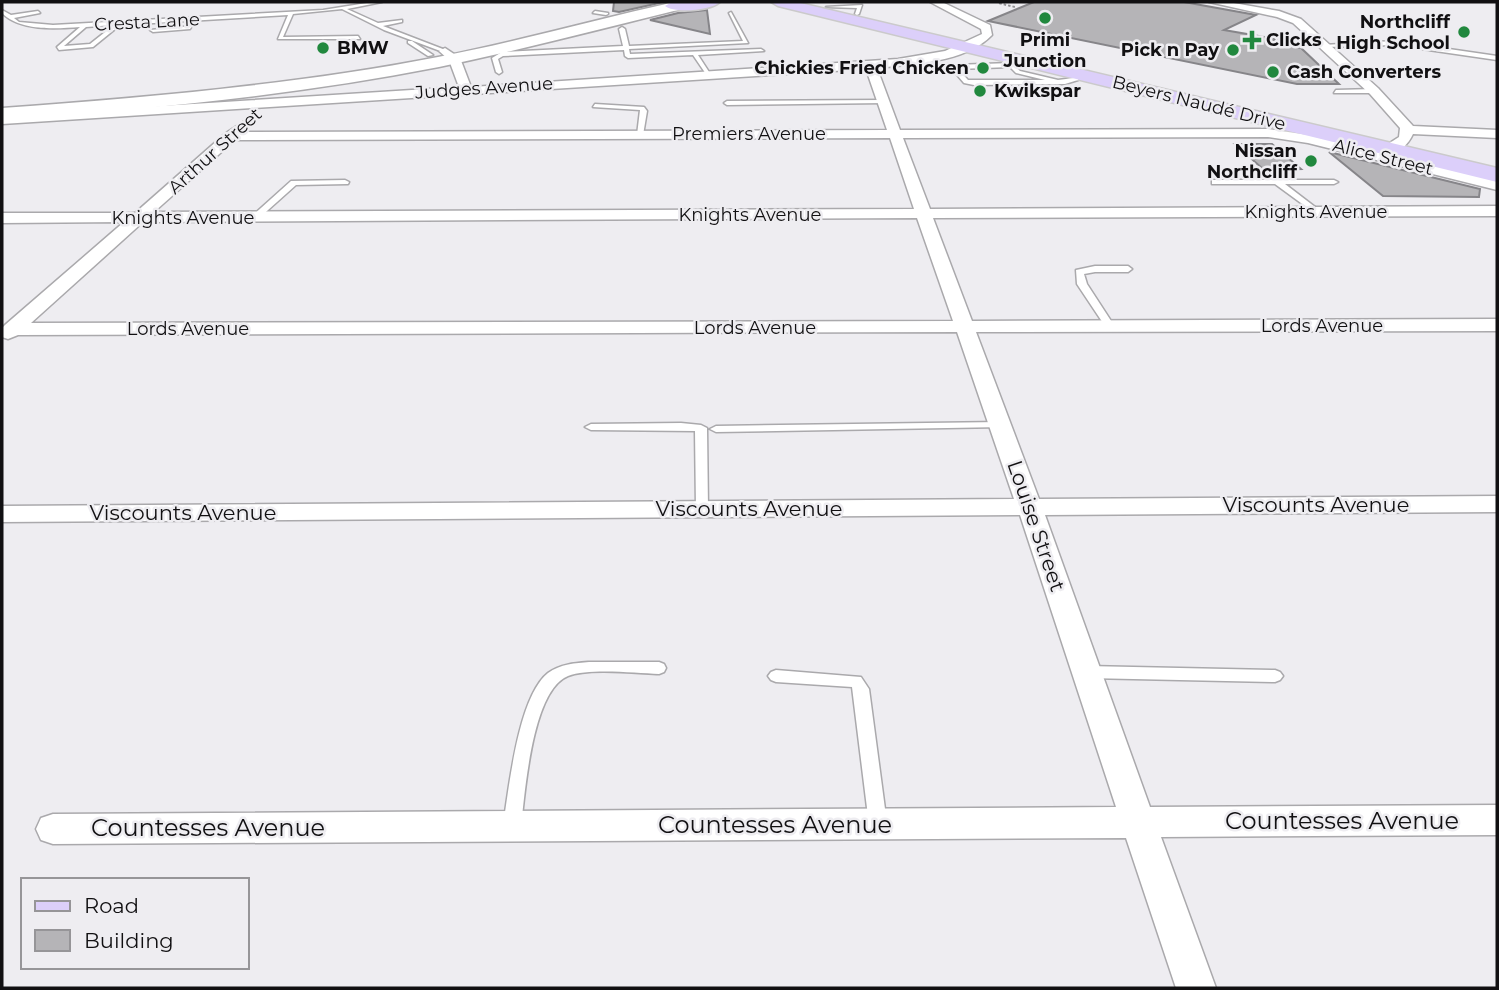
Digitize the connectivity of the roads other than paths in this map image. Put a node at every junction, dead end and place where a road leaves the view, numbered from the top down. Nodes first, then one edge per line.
1 (3, 2) edge
2 (380, 2) edge
3 (693, 2) edge
4 (713, 2) edge
5 (763, 2) edge
6 (805, 2) edge
7 (935, 2) edge
8 (1214, 2) edge
9 (783, 3) edge
10 (667, 4) edge
11 (253, 8) dead end
12 (228, 9) dead end
13 (343, 9) junction
14 (2, 11) edge
15 (38, 12) dead end
16 (731, 13) dead end
17 (8, 16) junction
18 (250, 16) junction
19 (224, 17) junction
20 (290, 17) junction
21 (400, 21) dead end
22 (119, 23) junction
23 (229, 24) dead end
24 (85, 25) junction
25 (378, 25) junction
26 (204, 26) dead end
27 (622, 29) dead end
28 (153, 30) dead end
29 (358, 38) dead end
30 (974, 38) junction
31 (411, 42) junction
32 (1326, 46) junction
33 (625, 48) junction
34 (761, 51) dead end
35 (695, 54) junction
36 (442, 57) junction
37 (1497, 58) edge
38 (939, 60) junction
39 (870, 65) junction
40 (954, 66) junction
41 (346, 70) junction
42 (499, 72) dead end
43 (1078, 74) junction
44 (708, 75) junction
45 (1058, 82) junction
46 (466, 89) junction
47 (447, 91) junction
48 (1374, 91) junction
49 (1336, 92) dead end
50 (270, 102) junction
51 (883, 102) junction
52 (727, 103) dead end
53 (2, 104) edge
54 (595, 106) dead end
55 (2, 114) edge
56 (2, 120) edge
57 (1268, 133) joint
58 (895, 134) junction
59 (1497, 134) edge
60 (640, 135) junction
61 (231, 136) junction
62 (1400, 140) junction
63 (1497, 165) edge
64 (1497, 175) edge
65 (1215, 181) dead end
66 (1277, 181) junction
67 (1334, 181) dead end
68 (345, 182) dead end
69 (1497, 185) edge
70 (1497, 211) edge
71 (1315, 212) junction
72 (925, 214) junction
73 (255, 217) junction
74 (139, 218) junction
75 (2, 219) edge
76 (1128, 270) dead end
77 (1497, 325) edge
78 (1110, 327) junction
79 (966, 328) junction
80 (7, 334) edge
81 (1000, 425) junction
82 (591, 427) dead end
83 (716, 429) dead end
84 (1497, 504) edge
85 (1030, 506) junction
86 (702, 509) junction
87 (2, 514) edge
88 (659, 668) dead end
89 (1087, 672) junction
90 (776, 676) dead end
91 (1275, 676) dead end
92 (1497, 820) edge
93 (1138, 823) junction
94 (878, 824) junction
95 (512, 826) junction
96 (53, 829) dead end
97 (1196, 988) edge

1 - 14 lane, Cresta Lane
2 - 13 lane, Cresta Lane
3 - 10 main road, Judges Avenue
4 - 10 main road
5 - 9 main road, Beyers Naudé Drive
6 - 30 main road, Beyers Naudé Drive
7 - 30 street
8 - 32 street
9 - 30 main road, Beyers Naudé Drive
10 - 36 main road, Judges Avenue
10 - 36 main road, Judges Avenue
11 - 18 lane
12 - 19 lane
13 - 20 lane, Cresta Lane
13 - 25 lane
14 - 17 lane, Cresta Lane
15 - 17 lane
16 - 33 lane
17 - 24 lane, Cresta Lane
18 - 19 lane, Cresta Lane
18 - 20 lane, Cresta Lane
19 - 22 lane, Cresta Lane
20 - 23 lane
20 - 29 lane
21 - 25 lane
22 - 24 lane, Cresta Lane
22 - 24 lane
25 - 31 lane
26 - 28 lane
27 - 33 lane
30 - 38 street, Judges Avenue
30 - 43 main road, Beyers Naudé Drive
30 - 62 main road, Beyers Naudé Drive
31 - 36 lane
31 - 36 lane
31 - 41 main road
32 - 37 lane
32 - 48 street
33 - 35 lane
33 - 42 lane
34 - 35 lane
35 - 44 lane
36 - 41 main road, Judges Avenue
36 - 46 street
36 - 47 street
36 - 55 main road, Judges Avenue
38 - 39 street, Judges Avenue
38 - 40 lane
39 - 44 street, Judges Avenue
39 - 51 street, Louise Street
40 - 45 lane
40 - 45 lane
41 - 53 main road, Judges Avenue
43 - 45 lane
43 - 62 main road, Beyers Naudé Drive
44 - 46 street, Judges Avenue
46 - 47 street, Judges Avenue
47 - 50 street, Judges Avenue
48 - 49 lane
48 - 62 street
50 - 56 street, Judges Avenue
50 - 61 street, Arthur Street
51 - 52 lane
51 - 58 street, Louise Street
54 - 60 lane
57 - 58 street, Premiers Avenue
57 - 69 street, Alice Street
58 - 60 street, Premiers Avenue
58 - 72 street, Louise Street
59 - 62 street
60 - 61 street, Premiers Avenue
61 - 74 street, Arthur Street
62 - 63 main road, Beyers Naudé Drive
62 - 64 main road, Beyers Naudé Drive
65 - 66 lane
66 - 67 lane
66 - 71 lane
68 - 73 lane
70 - 71 street, Knights Avenue
71 - 72 street, Knights Avenue
72 - 73 street, Knights Avenue
72 - 79 street, Louise Street
73 - 74 street, Knights Avenue
74 - 75 street, Knights Avenue
74 - 80 street, Arthur Street
76 - 78 lane
77 - 78 street, Lords Avenue
78 - 79 street, Lords Avenue
79 - 80 street, Lords Avenue
79 - 81 street, Louise Street
81 - 83 lane
81 - 85 street, Louise Street
82 - 86 lane
84 - 85 street, Viscounts Avenue
85 - 86 street, Viscounts Avenue
85 - 89 street, Louise Street
86 - 87 street, Viscounts Avenue
88 - 95 lane
89 - 91 lane
89 - 93 street, Louise Street
90 - 94 lane
92 - 93 street, Countesses Avenue
93 - 94 street, Countesses Avenue
93 - 97 street, Louise Street
94 - 95 street, Countesses Avenue
95 - 96 street, Countesses Avenue

